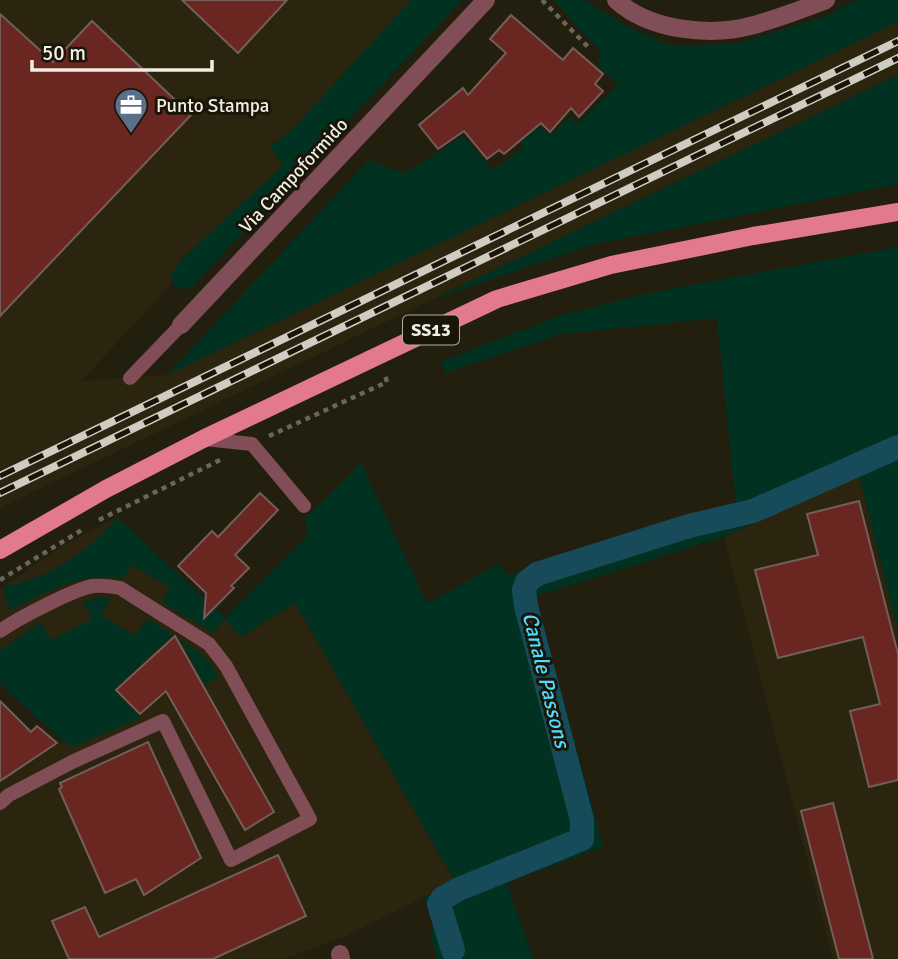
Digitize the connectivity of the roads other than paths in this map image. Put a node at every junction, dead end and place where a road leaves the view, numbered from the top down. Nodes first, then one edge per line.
1 (486, 0) edge
2 (616, 0) edge
3 (826, 0) edge
4 (898, 212) edge
5 (181, 325) joint
6 (130, 378) dead end
7 (203, 439) junction
8 (304, 506) dead end
9 (0, 550) edge
10 (0, 631) edge
11 (0, 803) edge

1 - 5 street, Via Campoformido
2 - 3 street
4 - 7 main road, SS13 / SS13
5 - 6 lane, Via Campoformido
7 - 8 lane
7 - 9 main road, SS13 / SS13
10 - 11 lane

